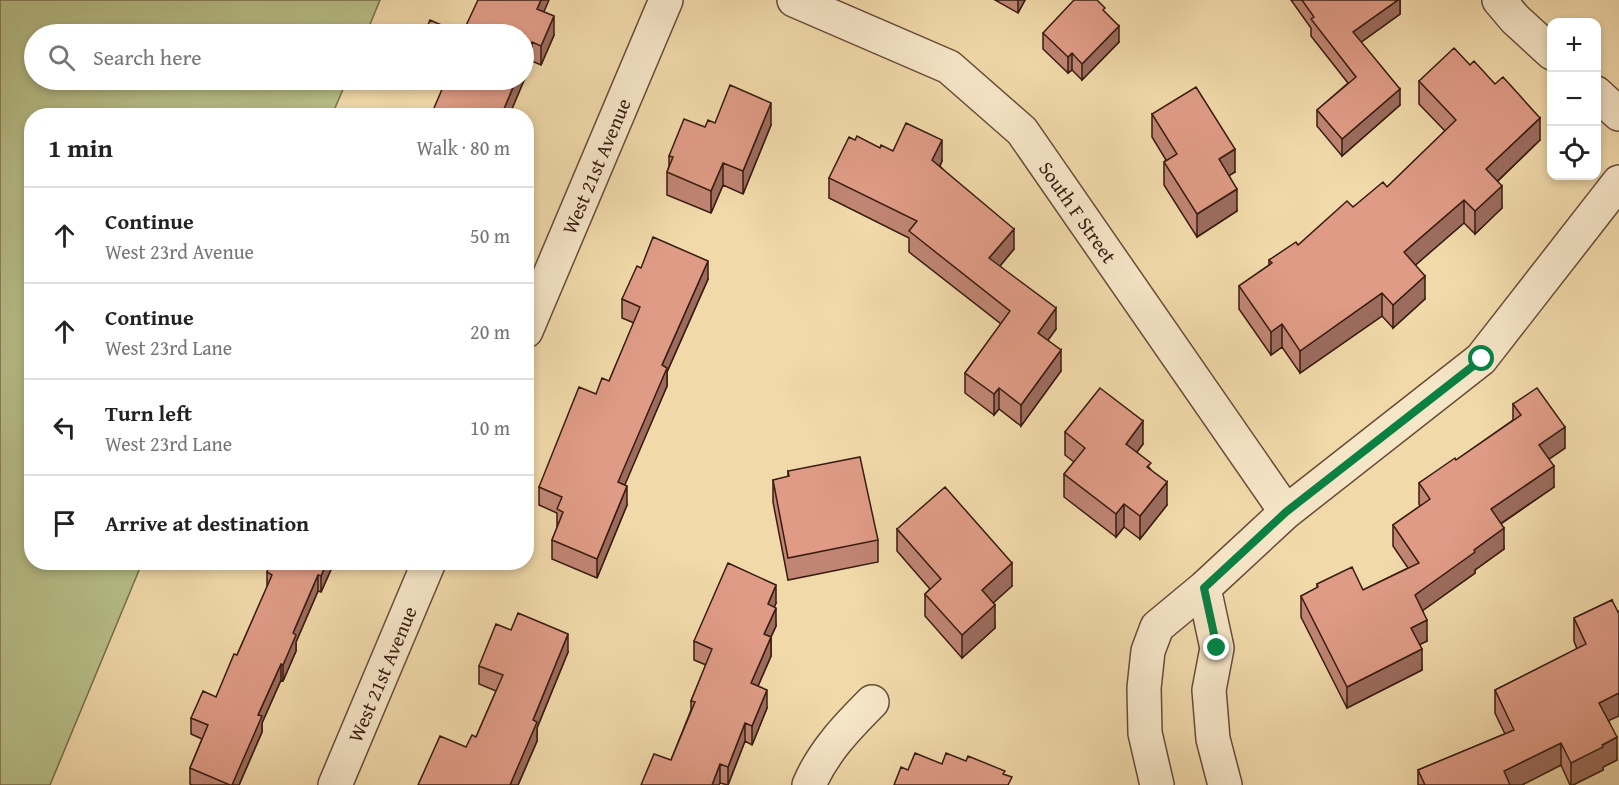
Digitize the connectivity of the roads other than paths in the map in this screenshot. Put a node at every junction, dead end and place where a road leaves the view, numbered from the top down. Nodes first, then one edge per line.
1 (666, 0) edge
2 (794, 0) edge
3 (1499, 0) edge
4 (1547, 48) edge
5 (1601, 98) edge
6 (1619, 114) edge
7 (1619, 182) edge
8 (534, 312) edge
9 (1286, 512) junction
10 (426, 570) edge
11 (1204, 588) junction
12 (872, 702) dead end
13 (335, 785) edge
14 (808, 785) edge
15 (1157, 785) edge
16 (1225, 785) edge

1 - 8 street, West 21st Avenue
2 - 9 street, South F Street
3 - 4 street
5 - 6 street
7 - 9 street
9 - 11 street
10 - 13 street, West 21st Avenue
11 - 15 street
11 - 16 street
12 - 14 street

